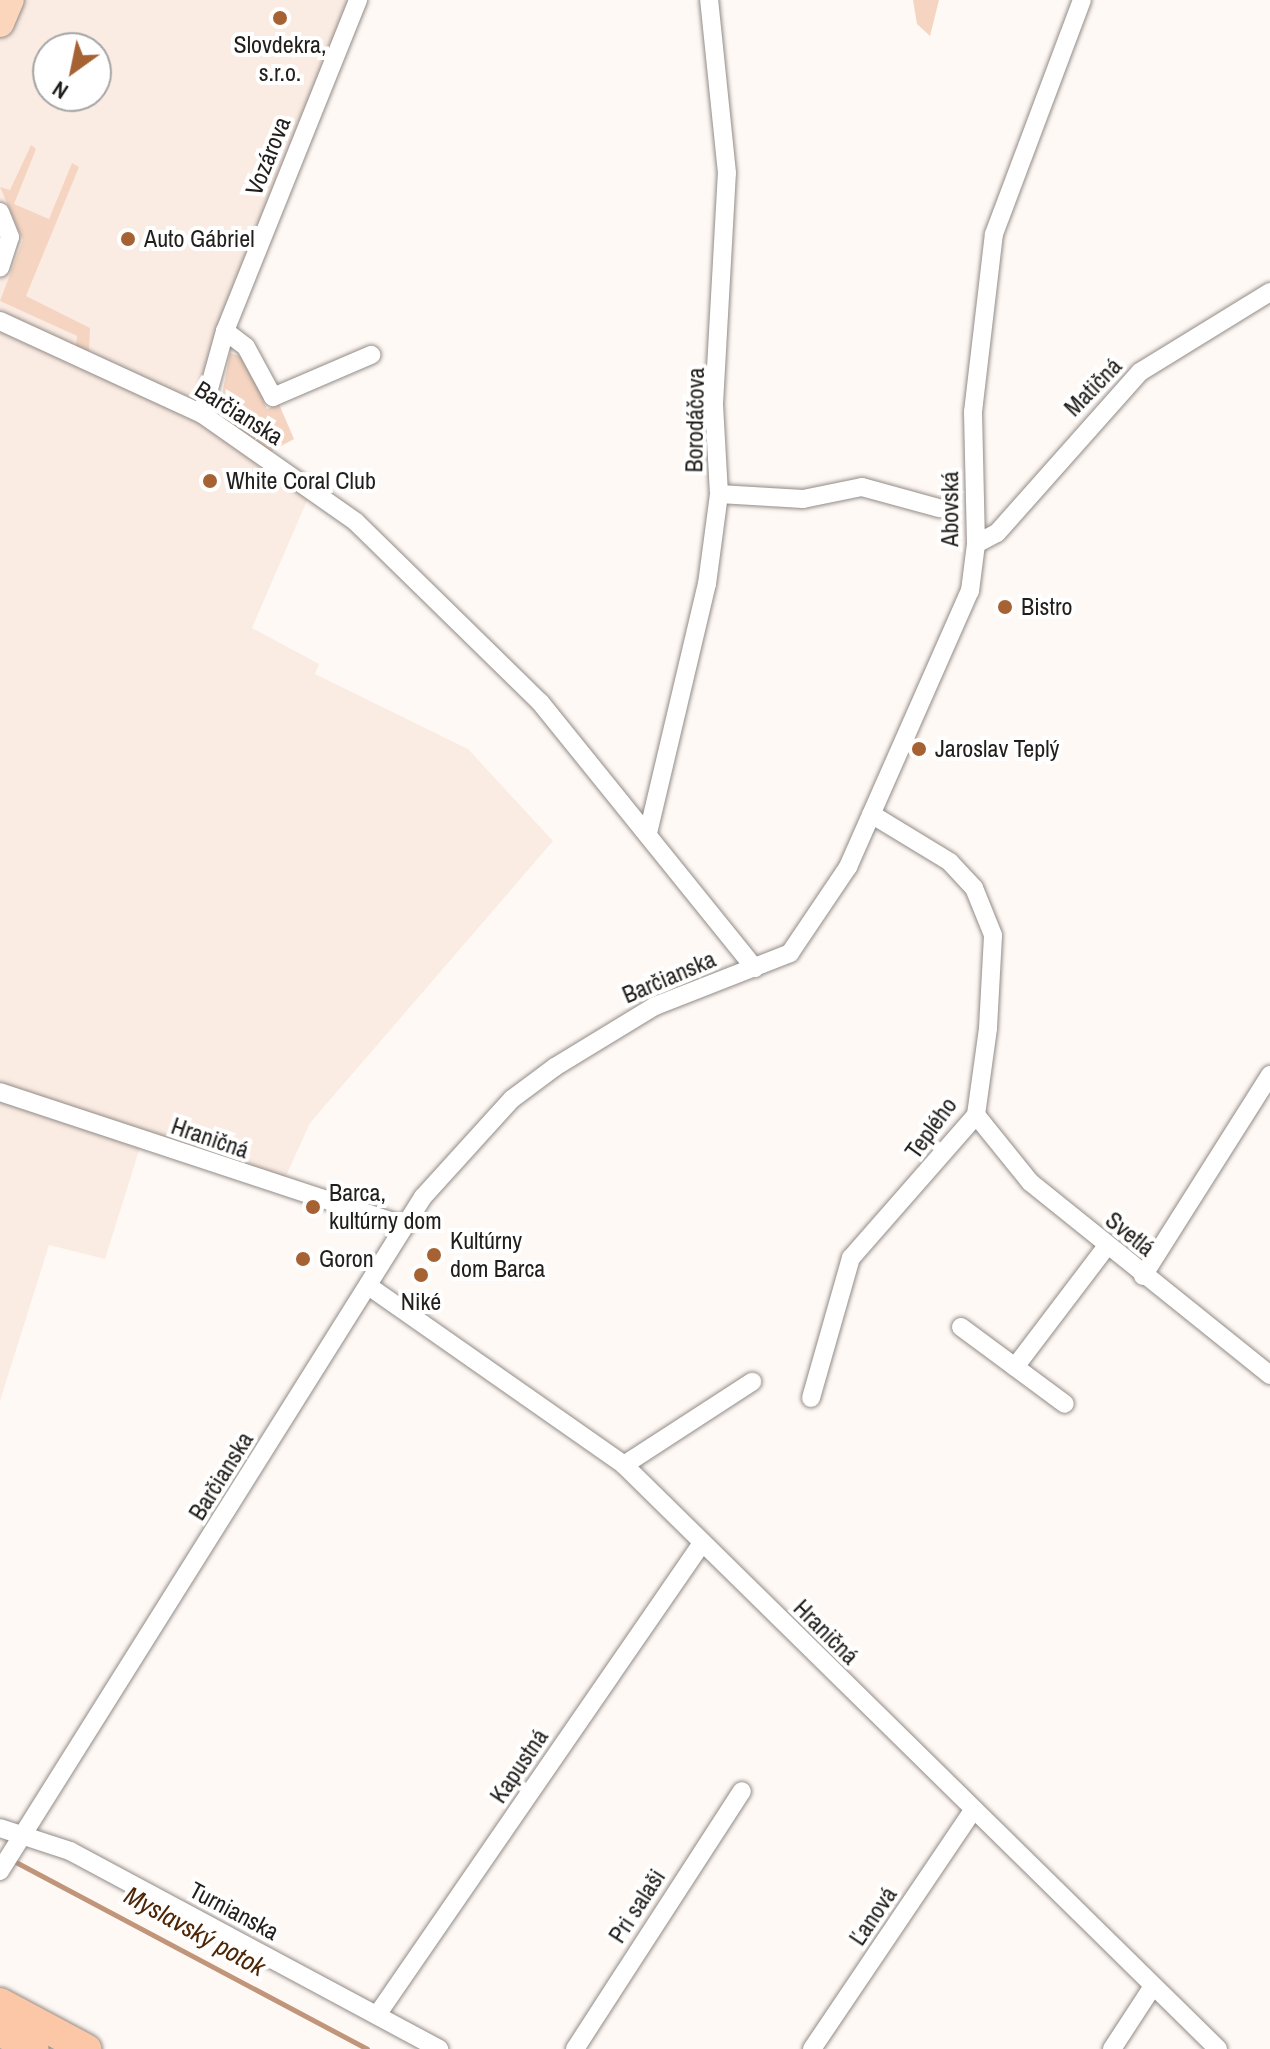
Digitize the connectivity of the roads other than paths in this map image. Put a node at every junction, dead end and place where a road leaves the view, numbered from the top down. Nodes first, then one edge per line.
1 (10, 0) edge
2 (358, 0) edge
3 (709, 0) edge
4 (1082, 0) edge
5 (0, 23) edge
6 (0, 212) edge
7 (0, 267) edge
8 (1270, 292) edge
9 (0, 321) edge
10 (225, 331) junction
11 (371, 355) dead end
12 (202, 414) junction
13 (719, 494) junction
14 (939, 508) dead end
15 (976, 544) junction
16 (871, 814) junction
17 (648, 833) junction
18 (755, 968) junction
19 (1270, 1075) edge
20 (0, 1092) edge
21 (976, 1115) junction
22 (405, 1226) junction
23 (1106, 1247) junction
24 (1143, 1276) junction
25 (370, 1287) junction
26 (961, 1327) dead end
27 (1015, 1367) junction
28 (1270, 1375) edge
29 (752, 1382) dead end
30 (811, 1398) dead end
31 (1065, 1404) dead end
32 (624, 1465) junction
33 (702, 1543) junction
34 (742, 1791) dead end
35 (973, 1810) junction
36 (0, 1828) edge
37 (20, 1839) junction
38 (0, 1871) edge
39 (1153, 1986) junction
40 (0, 2003) edge
41 (377, 2015) junction
42 (0, 2031) edge
43 (34, 2049) edge
44 (86, 2049) edge
45 (439, 2049) edge
46 (575, 2049) edge
47 (812, 2049) edge
48 (1112, 2049) edge
49 (1218, 2049) edge

1 - 5 main road
2 - 10 street, Vozárova
3 - 13 street, Borodáčova
4 - 15 street, Abovská
6 - 7 street
8 - 15 street, Matičná
9 - 12 street, Barčianska
10 - 11 street
10 - 12 street, Vozárova
12 - 17 street, Barčianska
13 - 14 street
13 - 17 street, Borodáčova
15 - 16 street, Abovská
16 - 18 street, Abovská
16 - 21 street, Teplého
17 - 18 street, Barčianska
18 - 22 street, Barčianska
19 - 24 street
20 - 22 street, Hraničná
21 - 23 street, Svetlá
21 - 30 street, Teplého
22 - 25 street, Barčianska
23 - 24 street, Svetlá
23 - 27 street
24 - 28 street, Svetlá
25 - 32 street, Hraničná
25 - 37 street, Barčianska
26 - 27 street
27 - 31 street
29 - 32 street
32 - 33 street, Hraničná
33 - 35 street, Hraničná
33 - 41 street, Kapustná
34 - 46 street, Pri salaši
35 - 39 street, Hraničná
35 - 47 street, Ľanová
36 - 37 street, Turnianska
37 - 38 street, Barčianska
37 - 41 street, Turnianska
39 - 48 street
39 - 49 street, Hraničná
40 - 44 highway
41 - 45 street, Turnianska
42 - 43 highway

